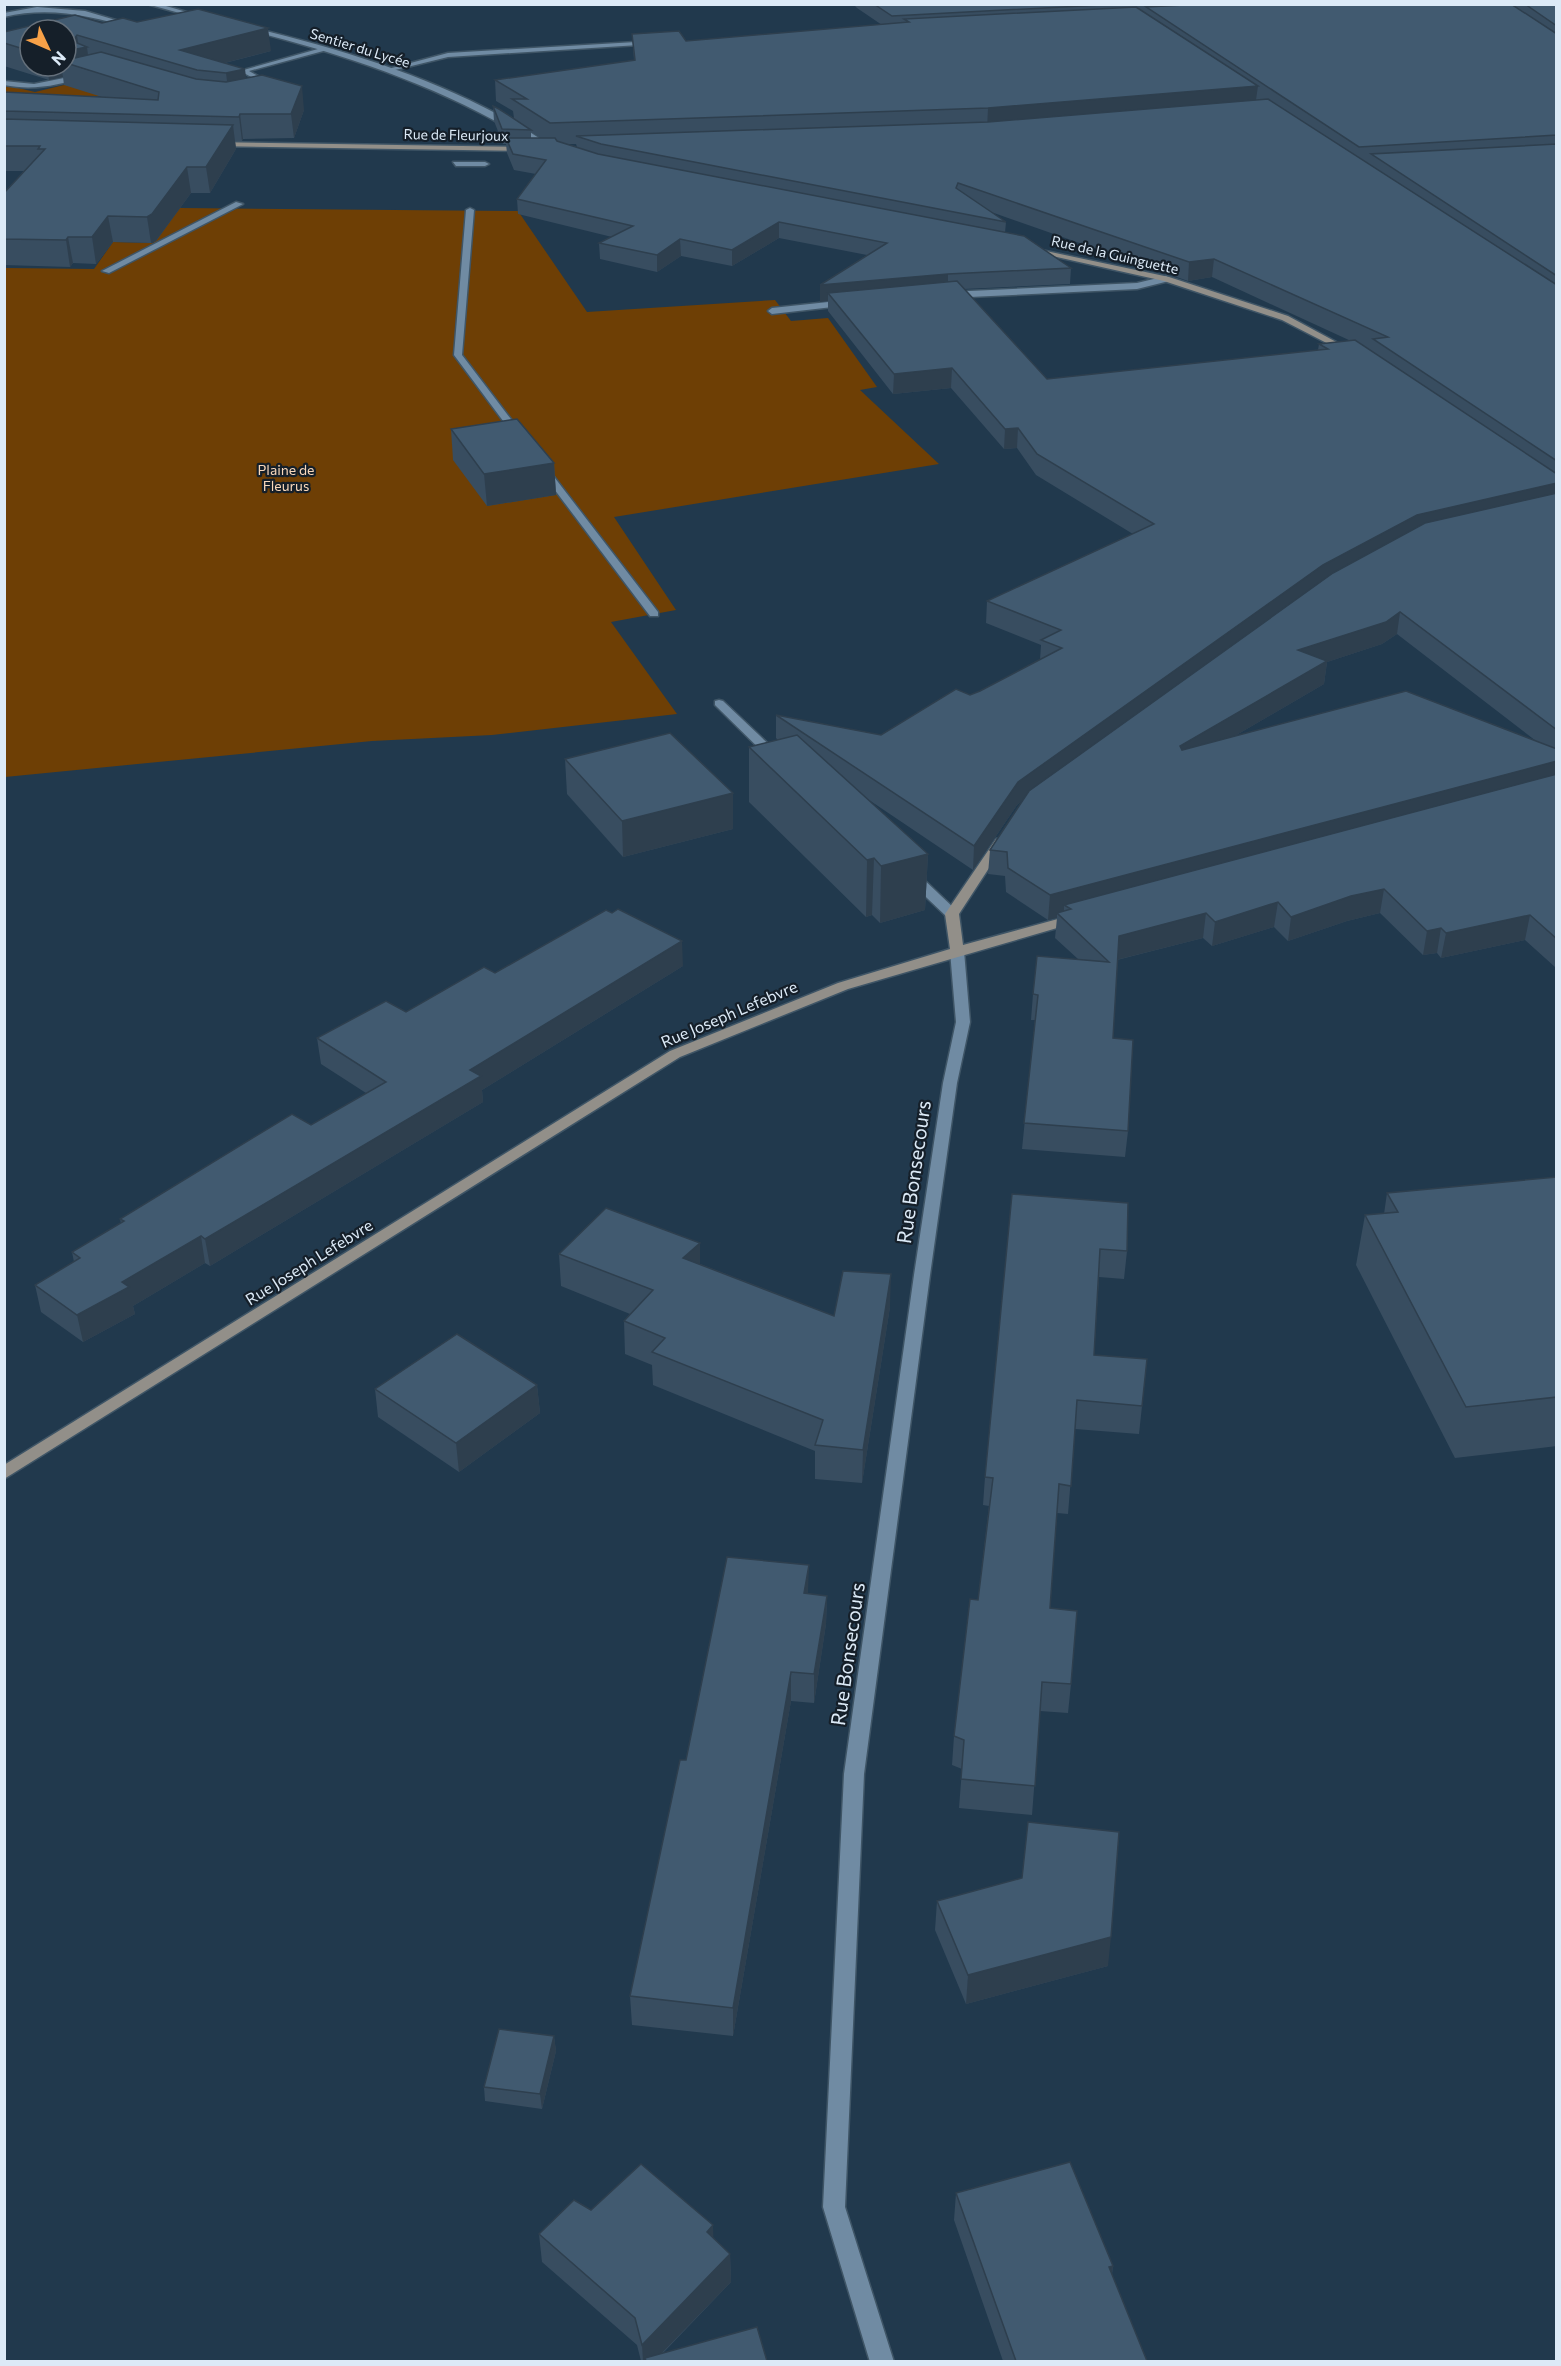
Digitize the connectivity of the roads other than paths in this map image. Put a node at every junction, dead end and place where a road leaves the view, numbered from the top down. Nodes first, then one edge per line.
1 (150, 4) edge
2 (4, 15) edge
3 (212, 20) edge
4 (242, 27) edge
5 (143, 29) edge
6 (659, 43) edge
7 (325, 49) junction
8 (391, 69) junction
9 (95, 74) edge
10 (4, 83) edge
11 (269, 94) edge
12 (210, 144) edge
13 (549, 148) junction
14 (560, 150) edge
15 (456, 164) dead end
16 (485, 164) dead end
17 (239, 204) dead end
18 (470, 210) dead end
19 (1021, 247) edge
20 (106, 271) dead end
21 (1166, 279) junction
22 (940, 296) edge
23 (861, 302) edge
24 (772, 311) dead end
25 (1357, 356) edge
26 (521, 440) edge
27 (535, 459) edge
28 (654, 614) dead end
29 (718, 703) dead end
30 (787, 766) edge
31 (1009, 829) edge
32 (900, 866) edge
33 (952, 914) junction
34 (1085, 916) edge
35 (957, 951) junction
36 (4, 1473) edge
37 (882, 2361) edge

1 - 3 street
2 - 5 street
4 - 7 street, Sentier du Lycée
6 - 8 street
7 - 8 street, Sentier du Lycée
7 - 11 street
8 - 13 street, Sentier du Lycée
9 - 10 street
12 - 13 main road, Rue de Fleurjoux
13 - 14 main road
15 - 16 street
17 - 20 street
18 - 26 street
19 - 21 main road, Rue de la Guinguette
21 - 22 street
21 - 25 main road, Rue de la Guinguette
23 - 24 street
27 - 28 street
29 - 30 street
31 - 33 main road
32 - 33 street
33 - 35 main road
34 - 35 main road, Rue Joseph Lefebvre
35 - 36 main road, Rue Joseph Lefebvre
35 - 37 street, Rue Bonsecours

